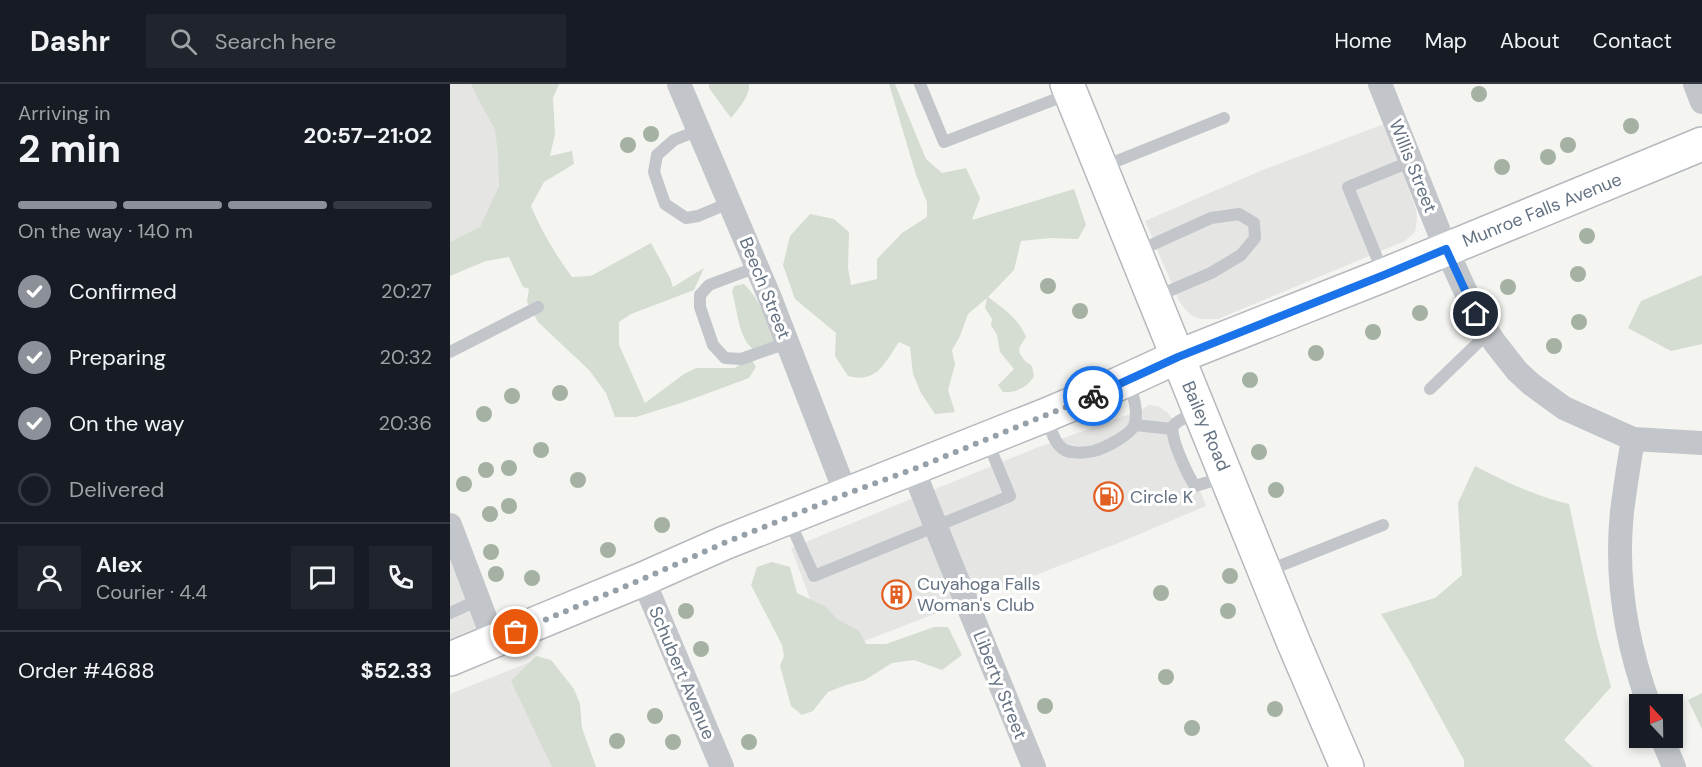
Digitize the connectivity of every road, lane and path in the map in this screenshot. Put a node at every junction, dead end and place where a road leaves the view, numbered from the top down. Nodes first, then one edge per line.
1 (679, 84) edge
2 (920, 84) edge
3 (1380, 84) edge
4 (1695, 84) edge
5 (1069, 89) edge
6 (1702, 102) edge
7 (1224, 118) dead end
8 (699, 130) junction
9 (1702, 144) edge
10 (1412, 161) junction
11 (1101, 168) junction
12 (729, 203) junction
13 (1446, 249) junction
14 (1135, 252) junction
15 (757, 267) junction
16 (1384, 275) junction
17 (1154, 298) junction
18 (538, 307) dead end
19 (1488, 333) junction
20 (787, 343) junction
21 (450, 351) edge
22 (1178, 357) junction
23 (1129, 380) junction
24 (1430, 389) dead end
25 (1200, 411) junction
26 (1046, 415) junction
27 (1135, 425) junction
28 (1172, 429) junction
29 (986, 439) junction
30 (1633, 439) junction
31 (1702, 442) edge
32 (914, 469) junction
33 (1227, 477) junction
34 (846, 494) junction
35 (788, 517) junction
36 (450, 525) edge
37 (1383, 525) dead end
38 (936, 526) junction
39 (1265, 571) junction
40 (643, 579) junction
41 (478, 600) junction
42 (450, 613) edge
43 (494, 641) junction
44 (450, 659) edge
45 (1645, 694) edge
46 (1666, 748) edge
47 (722, 767) edge
48 (1034, 767) edge
49 (1347, 767) edge
50 (1674, 767) edge

1 - 8 street, Beech Street
2 - 5 lane
3 - 10 street, Willis Street
4 - 6 street
5 - 11 street, Bailey Road
7 - 11 lane
8 - 12 street, Beech Street
8 - 12 lane
9 - 13 street, Munroe Falls Avenue
10 - 13 street, Willis Street
10 - 16 lane
11 - 14 street, Bailey Road
12 - 15 street, Beech Street
13 - 16 street, Munroe Falls Avenue
13 - 19 street, Willis Street
14 - 17 street, Bailey Road
14 - 17 lane
15 - 20 street, Beech Street
15 - 20 lane
16 - 22 street, Munroe Falls Avenue
17 - 22 street, Bailey Road
18 - 21 lane
19 - 24 lane
19 - 30 street, Willis Street
20 - 34 street, Beech Street
22 - 23 street, Munroe Falls Avenue
22 - 25 street, Bailey Road
23 - 26 street, Munroe Falls Avenue
23 - 27 lane
25 - 28 lane
25 - 33 street, Bailey Road
26 - 27 lane
26 - 29 street, Munroe Falls Avenue
27 - 28 lane
28 - 33 lane
29 - 32 street, Munroe Falls Avenue
29 - 38 lane
30 - 31 street
30 - 45 street
32 - 34 street, Munroe Falls Avenue
32 - 38 street, Liberty Street
33 - 39 street, Bailey Road
34 - 35 street, Munroe Falls Avenue
35 - 38 lane
35 - 40 street, Munroe Falls Avenue
36 - 41 street
37 - 39 lane
38 - 48 street, Liberty Street
39 - 49 street, Bailey Road
40 - 43 street, Munroe Falls Avenue
40 - 47 street, Schubert Avenue
41 - 42 lane
41 - 43 street
43 - 44 street, Munroe Falls Avenue
46 - 50 street

